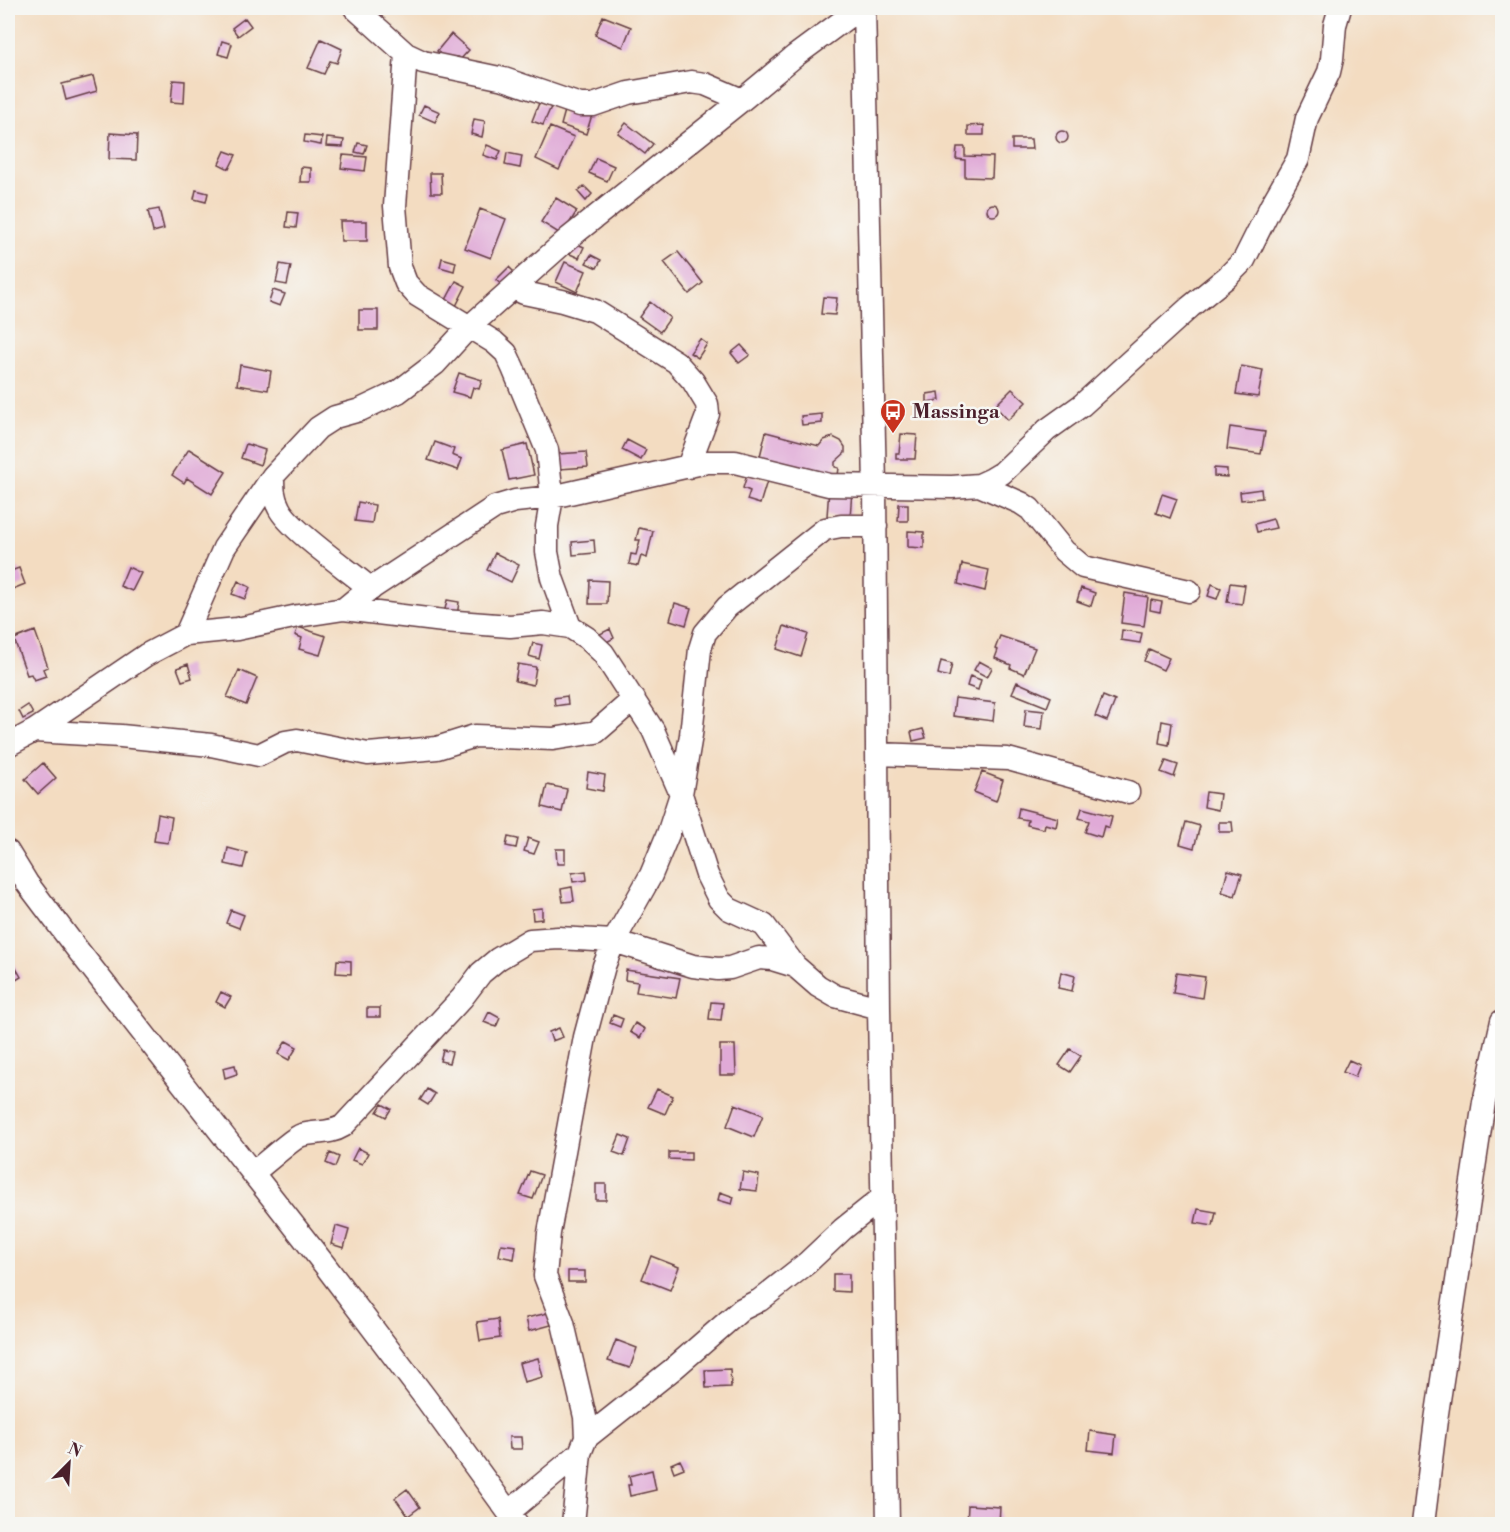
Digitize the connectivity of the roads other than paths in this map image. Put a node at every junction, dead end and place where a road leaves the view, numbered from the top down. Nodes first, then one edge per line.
1 (355, 8) edge
2 (862, 8) edge
3 (1340, 8) edge
4 (406, 54) junction
5 (742, 100) junction
6 (514, 288) junction
7 (468, 328) junction
8 (688, 467) junction
9 (273, 476) junction
10 (875, 485) junction
11 (979, 485) junction
12 (552, 497) junction
13 (876, 526) junction
14 (371, 589) junction
15 (1189, 591) dead end
16 (344, 609) junction
17 (570, 627) junction
18 (186, 634) junction
19 (634, 699) junction
20 (34, 731) junction
21 (8, 745) edge
22 (878, 754) junction
23 (1128, 792) dead end
24 (681, 794) junction
25 (8, 852) edge
26 (614, 941) junction
27 (795, 966) junction
28 (879, 1008) junction
29 (1503, 1021) edge
30 (253, 1173) junction
31 (883, 1197) junction
32 (583, 1445) junction
33 (480, 1472) junction
34 (528, 1496) junction
35 (513, 1518) edge
36 (573, 1524) edge
37 (888, 1524) edge
38 (1423, 1524) edge

1 - 4 street
2 - 5 street
2 - 10 street
3 - 11 street
4 - 5 street
4 - 7 street
5 - 6 street
6 - 7 street
6 - 8 street
7 - 9 street
7 - 12 street
8 - 10 street
8 - 12 street
9 - 14 street
9 - 18 street
10 - 11 street
10 - 13 street
11 - 15 street
12 - 14 street
12 - 17 street
13 - 22 street
13 - 24 street
14 - 16 street
16 - 17 street
16 - 18 street
17 - 19 street
18 - 20 street
19 - 20 street
19 - 24 street
20 - 21 street
22 - 23 street
22 - 28 street
24 - 26 street
24 - 27 street
25 - 30 street
26 - 27 street
26 - 30 street
26 - 32 street
27 - 28 street
28 - 31 street
29 - 38 street
30 - 33 street
31 - 32 street
31 - 37 street
32 - 34 street
32 - 36 street
33 - 34 street
33 - 35 street
34 - 35 street

